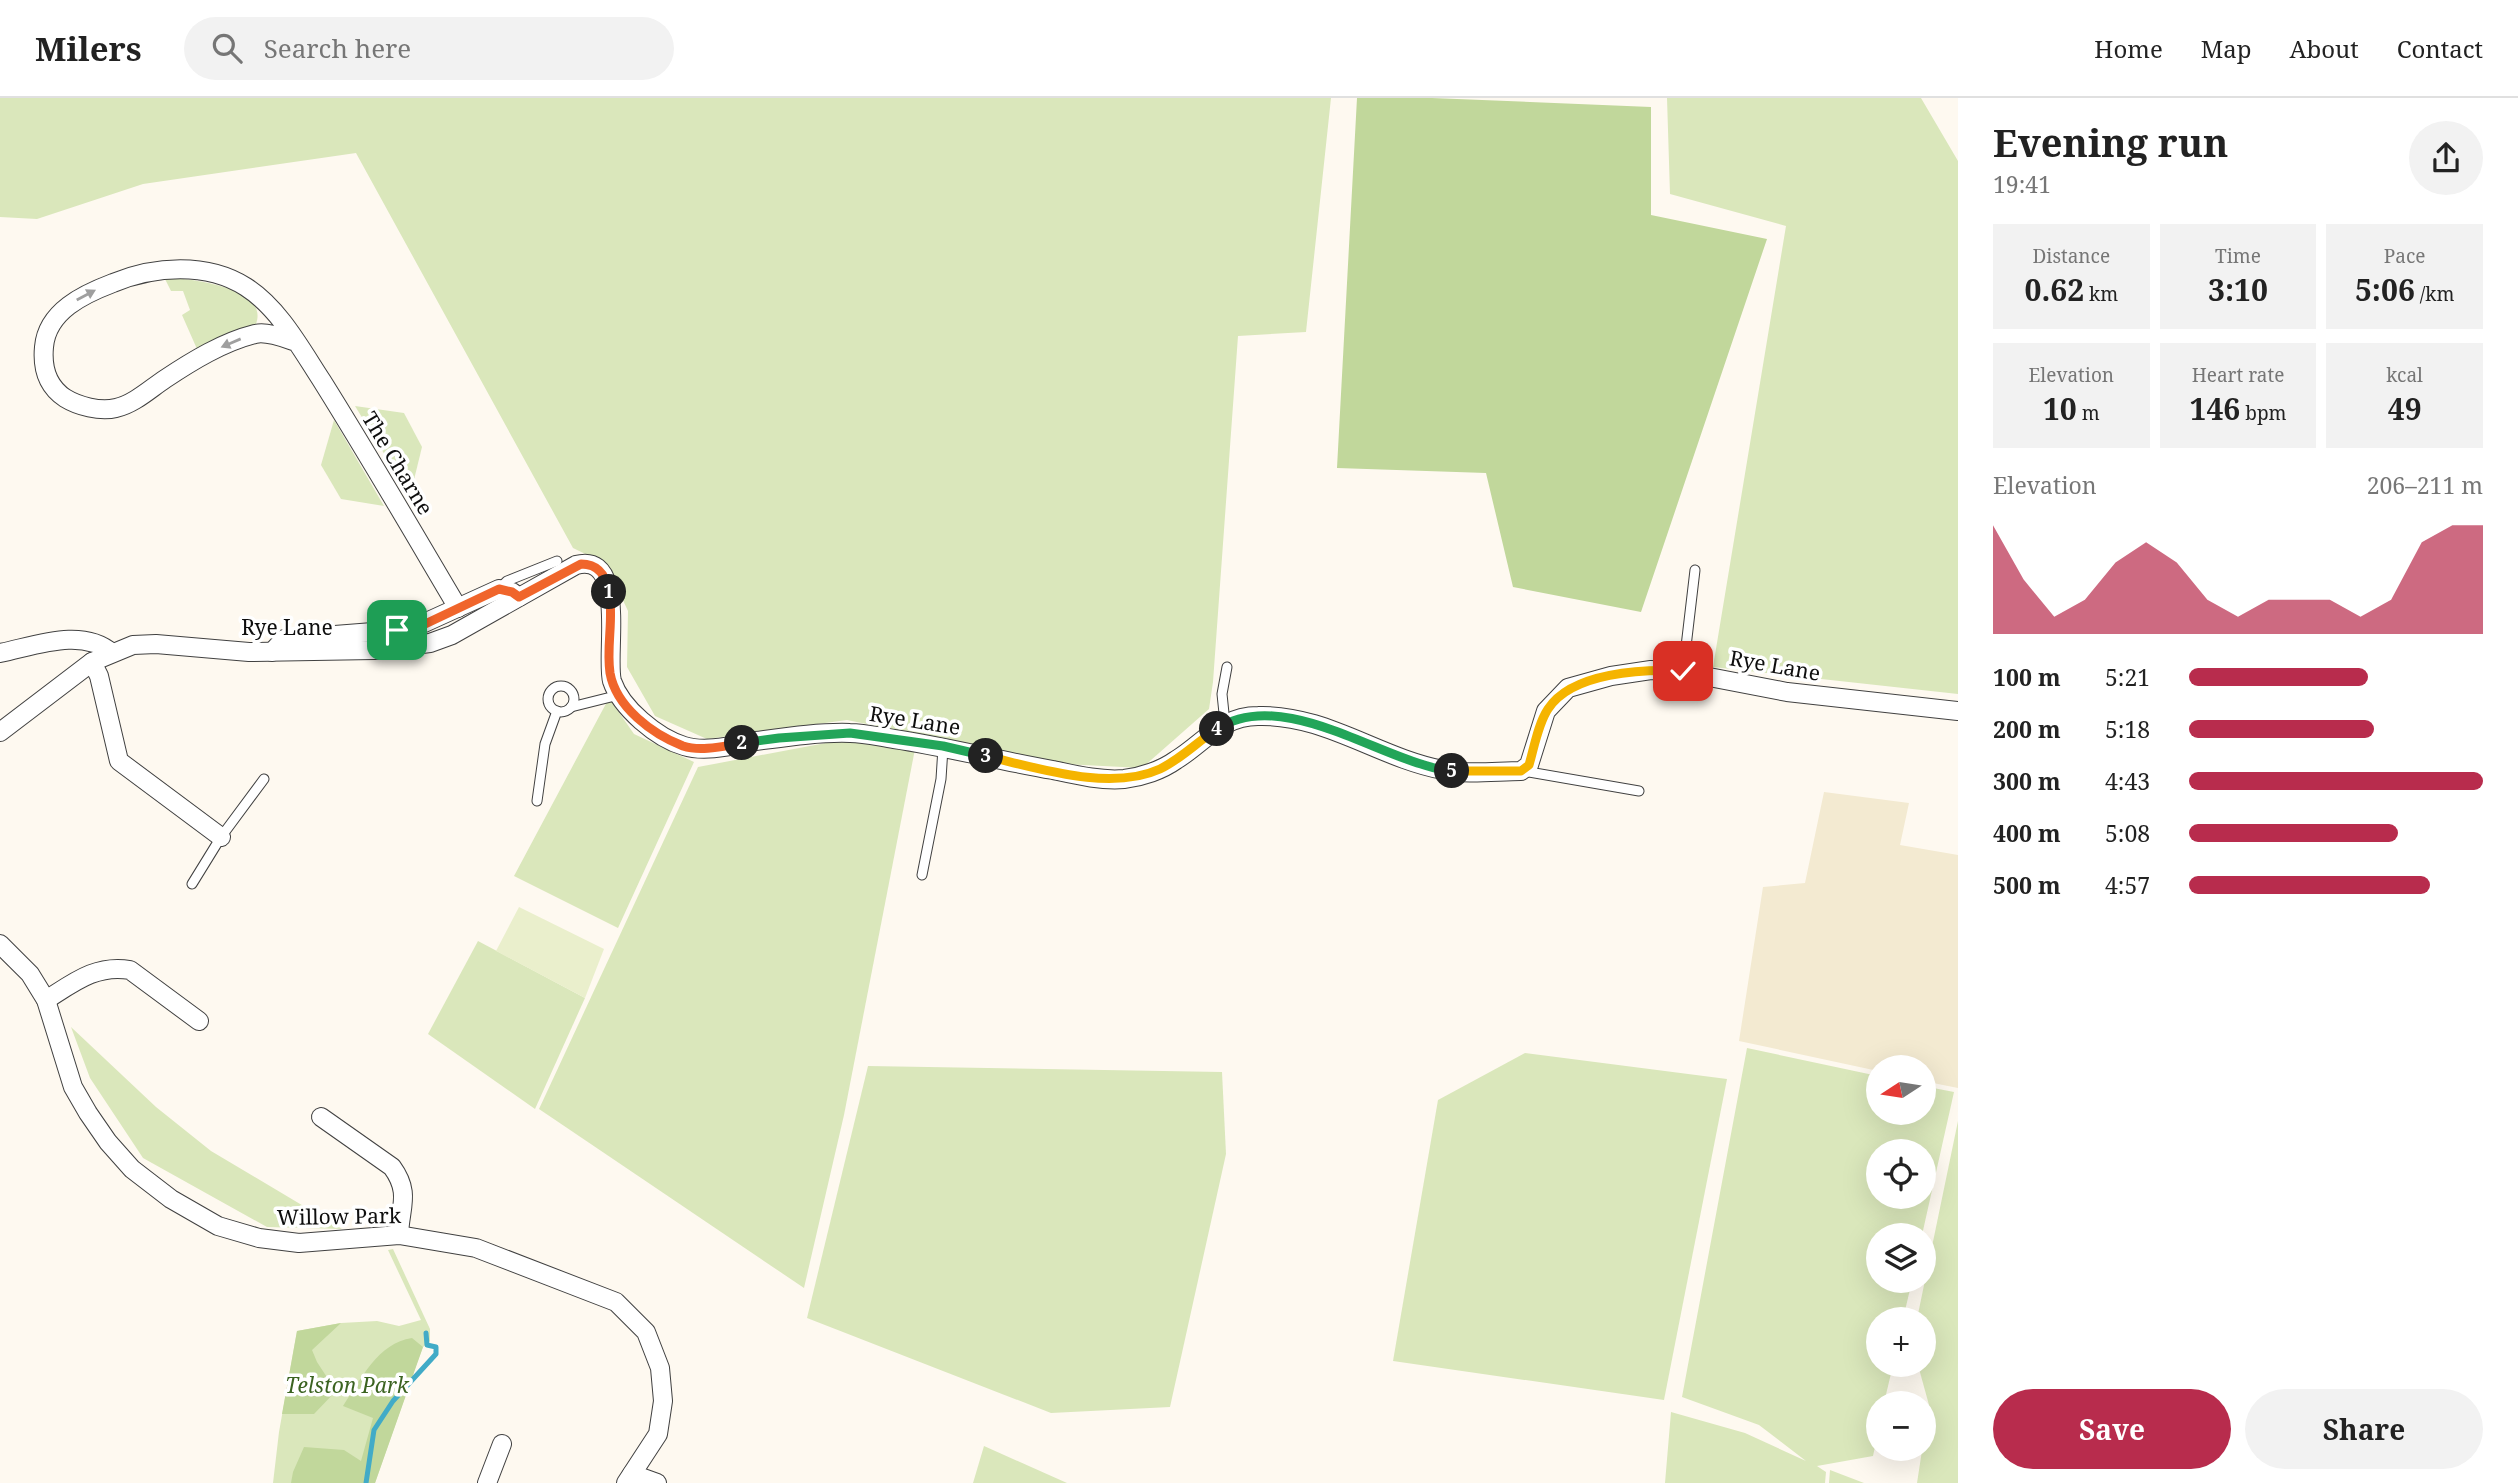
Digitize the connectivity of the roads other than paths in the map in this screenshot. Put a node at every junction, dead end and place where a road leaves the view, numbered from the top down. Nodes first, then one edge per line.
1 (296, 342) junction
2 (557, 561) dead end
3 (1695, 570) dead end
4 (499, 589) junction
5 (519, 597) junction
6 (458, 608) junction
7 (272, 652) junction
8 (0, 653) edge
9 (112, 653) junction
10 (92, 662) junction
11 (1227, 667) dead end
12 (1683, 671) junction
13 (619, 695) junction
14 (571, 707) junction
15 (557, 711) junction
16 (1958, 711) edge
17 (1225, 723) junction
18 (0, 732) edge
19 (943, 746) junction
20 (1521, 771) junction
21 (264, 779) dead end
22 (1639, 791) dead end
23 (537, 801) dead end
24 (220, 837) junction
25 (922, 875) dead end
26 (192, 884) dead end
27 (0, 944) edge
28 (46, 1000) junction
29 (199, 1021) dead end
30 (321, 1117) dead end
31 (398, 1235) junction
32 (502, 1444) dead end
33 (629, 1478) edge
34 (487, 1483) edge
35 (657, 1483) edge

1 -> 1 street, The Charne
1 - 6 street, The Charne
2 - 4 lane
3 - 12 lane
4 - 5 street
4 - 6 street
5 - 7 street, Rye Lane
5 - 13 street, Rye Lane
6 - 7 street
7 - 9 street, Rye Lane
8 - 9 street
9 - 10 street, Rye Lane
10 - 18 street, Rye Lane
10 - 24 street
11 - 17 lane
12 - 16 street, Rye Lane
12 - 20 street, Rye Lane
13 - 14 lane
13 - 19 street, Rye Lane
14 - 15 lane
14 - 15 lane
15 - 23 lane
17 - 19 street, Rye Lane
17 - 20 street, Rye Lane
19 - 25 lane
20 - 22 lane
21 - 24 lane
24 - 26 lane
27 - 28 street, Willow Park
28 - 29 street
28 - 31 street, Willow Park
30 - 31 street
31 - 33 street, Willow Park
32 - 34 street
33 - 35 street

